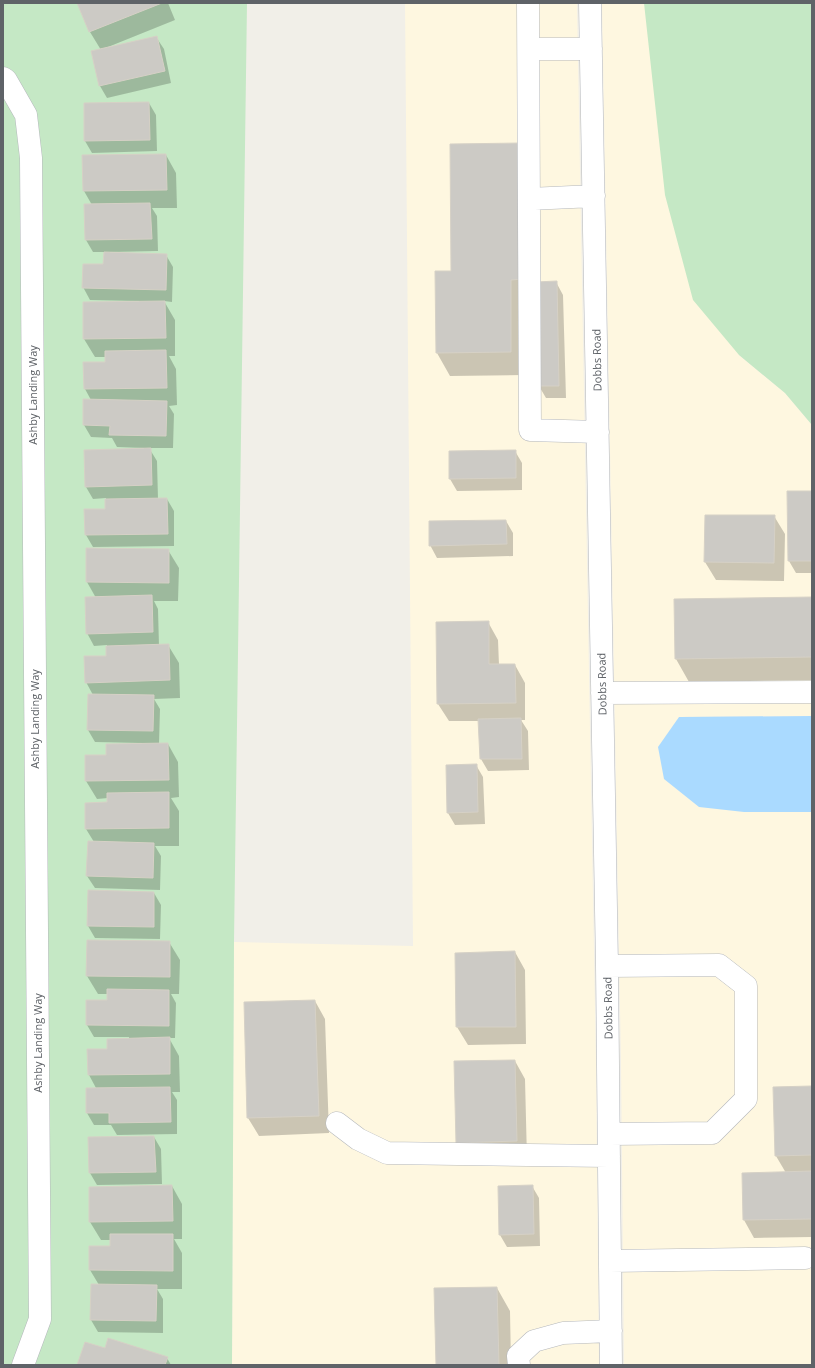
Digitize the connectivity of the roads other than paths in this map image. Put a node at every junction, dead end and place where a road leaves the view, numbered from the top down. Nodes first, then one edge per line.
1 (528, 3) edge
2 (590, 3) edge
3 (529, 49) junction
4 (590, 49) junction
5 (3, 78) edge
6 (594, 196) junction
7 (529, 199) junction
8 (598, 432) junction
9 (812, 692) edge
10 (602, 693) junction
11 (607, 966) junction
12 (337, 1123) dead end
13 (609, 1145) junction
14 (805, 1258) dead end
15 (610, 1261) junction
16 (611, 1331) junction
17 (23, 1365) edge
18 (519, 1365) edge
19 (611, 1365) edge

1 - 3 street
2 - 4 street, Dobbs Road
3 - 4 street
3 - 7 street
4 - 6 street, Dobbs Road
5 - 17 street, Ashby Landing Way
6 - 7 street
6 - 8 street, Dobbs Road
7 - 8 street
8 - 10 street, Dobbs Road
9 - 10 street
10 - 11 street, Dobbs Road
11 - 13 street, Dobbs Road
11 - 13 street
12 - 13 street
13 - 15 street, Dobbs Road
14 - 15 street
15 - 16 street, Dobbs Road
16 - 18 street
16 - 19 street, Dobbs Road

